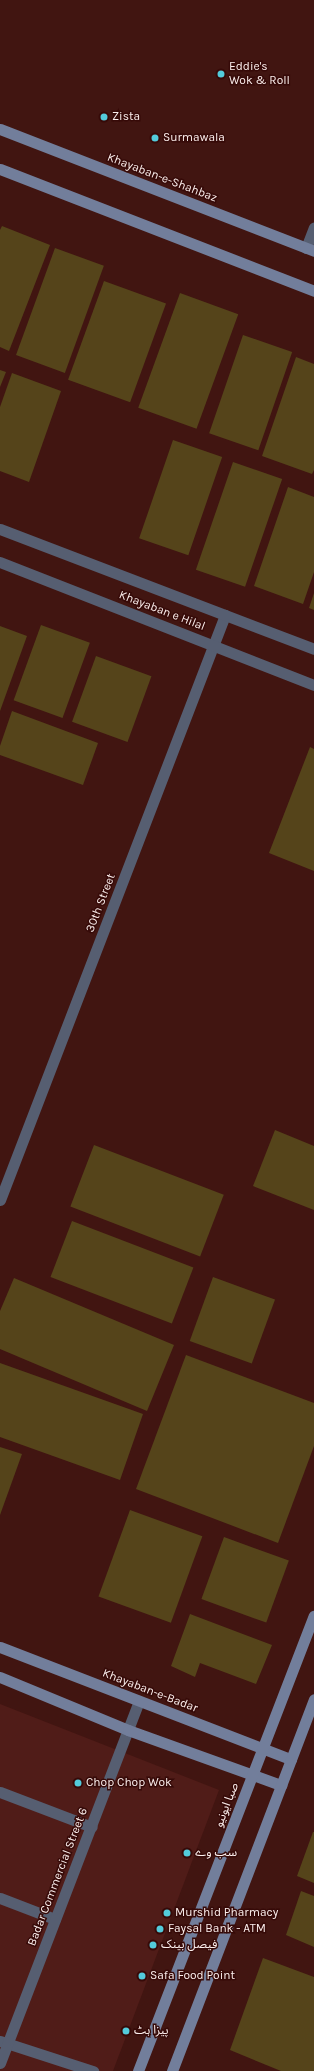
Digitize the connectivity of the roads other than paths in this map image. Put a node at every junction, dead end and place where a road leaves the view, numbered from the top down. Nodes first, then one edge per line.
1 (0, 129) edge
2 (0, 169) edge
3 (314, 227) edge
4 (310, 250) edge
5 (314, 291) edge
6 (0, 528) edge
7 (0, 562) edge
8 (225, 615) junction
9 (214, 646) junction
10 (314, 649) edge
11 (314, 685) edge
12 (0, 1200) edge
13 (314, 1616) edge
14 (0, 1647) edge
15 (0, 1677) edge
16 (314, 1699) edge
17 (139, 1701) junction
18 (128, 1730) junction
19 (263, 1748) junction
20 (290, 1759) junction
21 (252, 1776) junction
22 (280, 1785) junction
23 (0, 1792) edge
24 (92, 1827) junction
25 (0, 1898) edge
26 (55, 1919) junction
27 (4, 2042) edge
28 (0, 2063) edge
29 (93, 2071) edge
30 (139, 2071) edge
31 (172, 2071) edge

1 - 4 main road, Khayaban-e-Shahbaz
2 - 5 main road
3 - 4 street
6 - 8 street, Khayaban e Hilal
7 - 9 street, Khayaban e Hilal
8 - 9 street, 30th Street
8 - 10 street, Khayaban e Hilal
9 - 11 street, Khayaban e Hilal
9 - 12 street, 30th Street
13 - 19 main road, صبا ایونیو
14 - 17 main road, Khayaban-e-Badar
15 - 18 main road
16 - 20 main road
17 - 18 street, Badar Commercial Street 6
17 - 19 main road, Khayaban-e-Badar
18 - 21 main road
18 - 24 street, Badar Commercial Street 6
19 - 20 main road, Khayaban-e-Badar
19 - 21 main road, صبا ایونیو
20 - 22 main road
21 - 22 main road
21 - 30 main road, صبا ایونیو
22 - 31 main road
23 - 24 street
24 - 26 street, Badar Commercial Street 6
25 - 26 street
26 - 27 street, Badar Commercial Street 6
27 - 28 street, Badar Commercial Street 6
27 - 29 street

